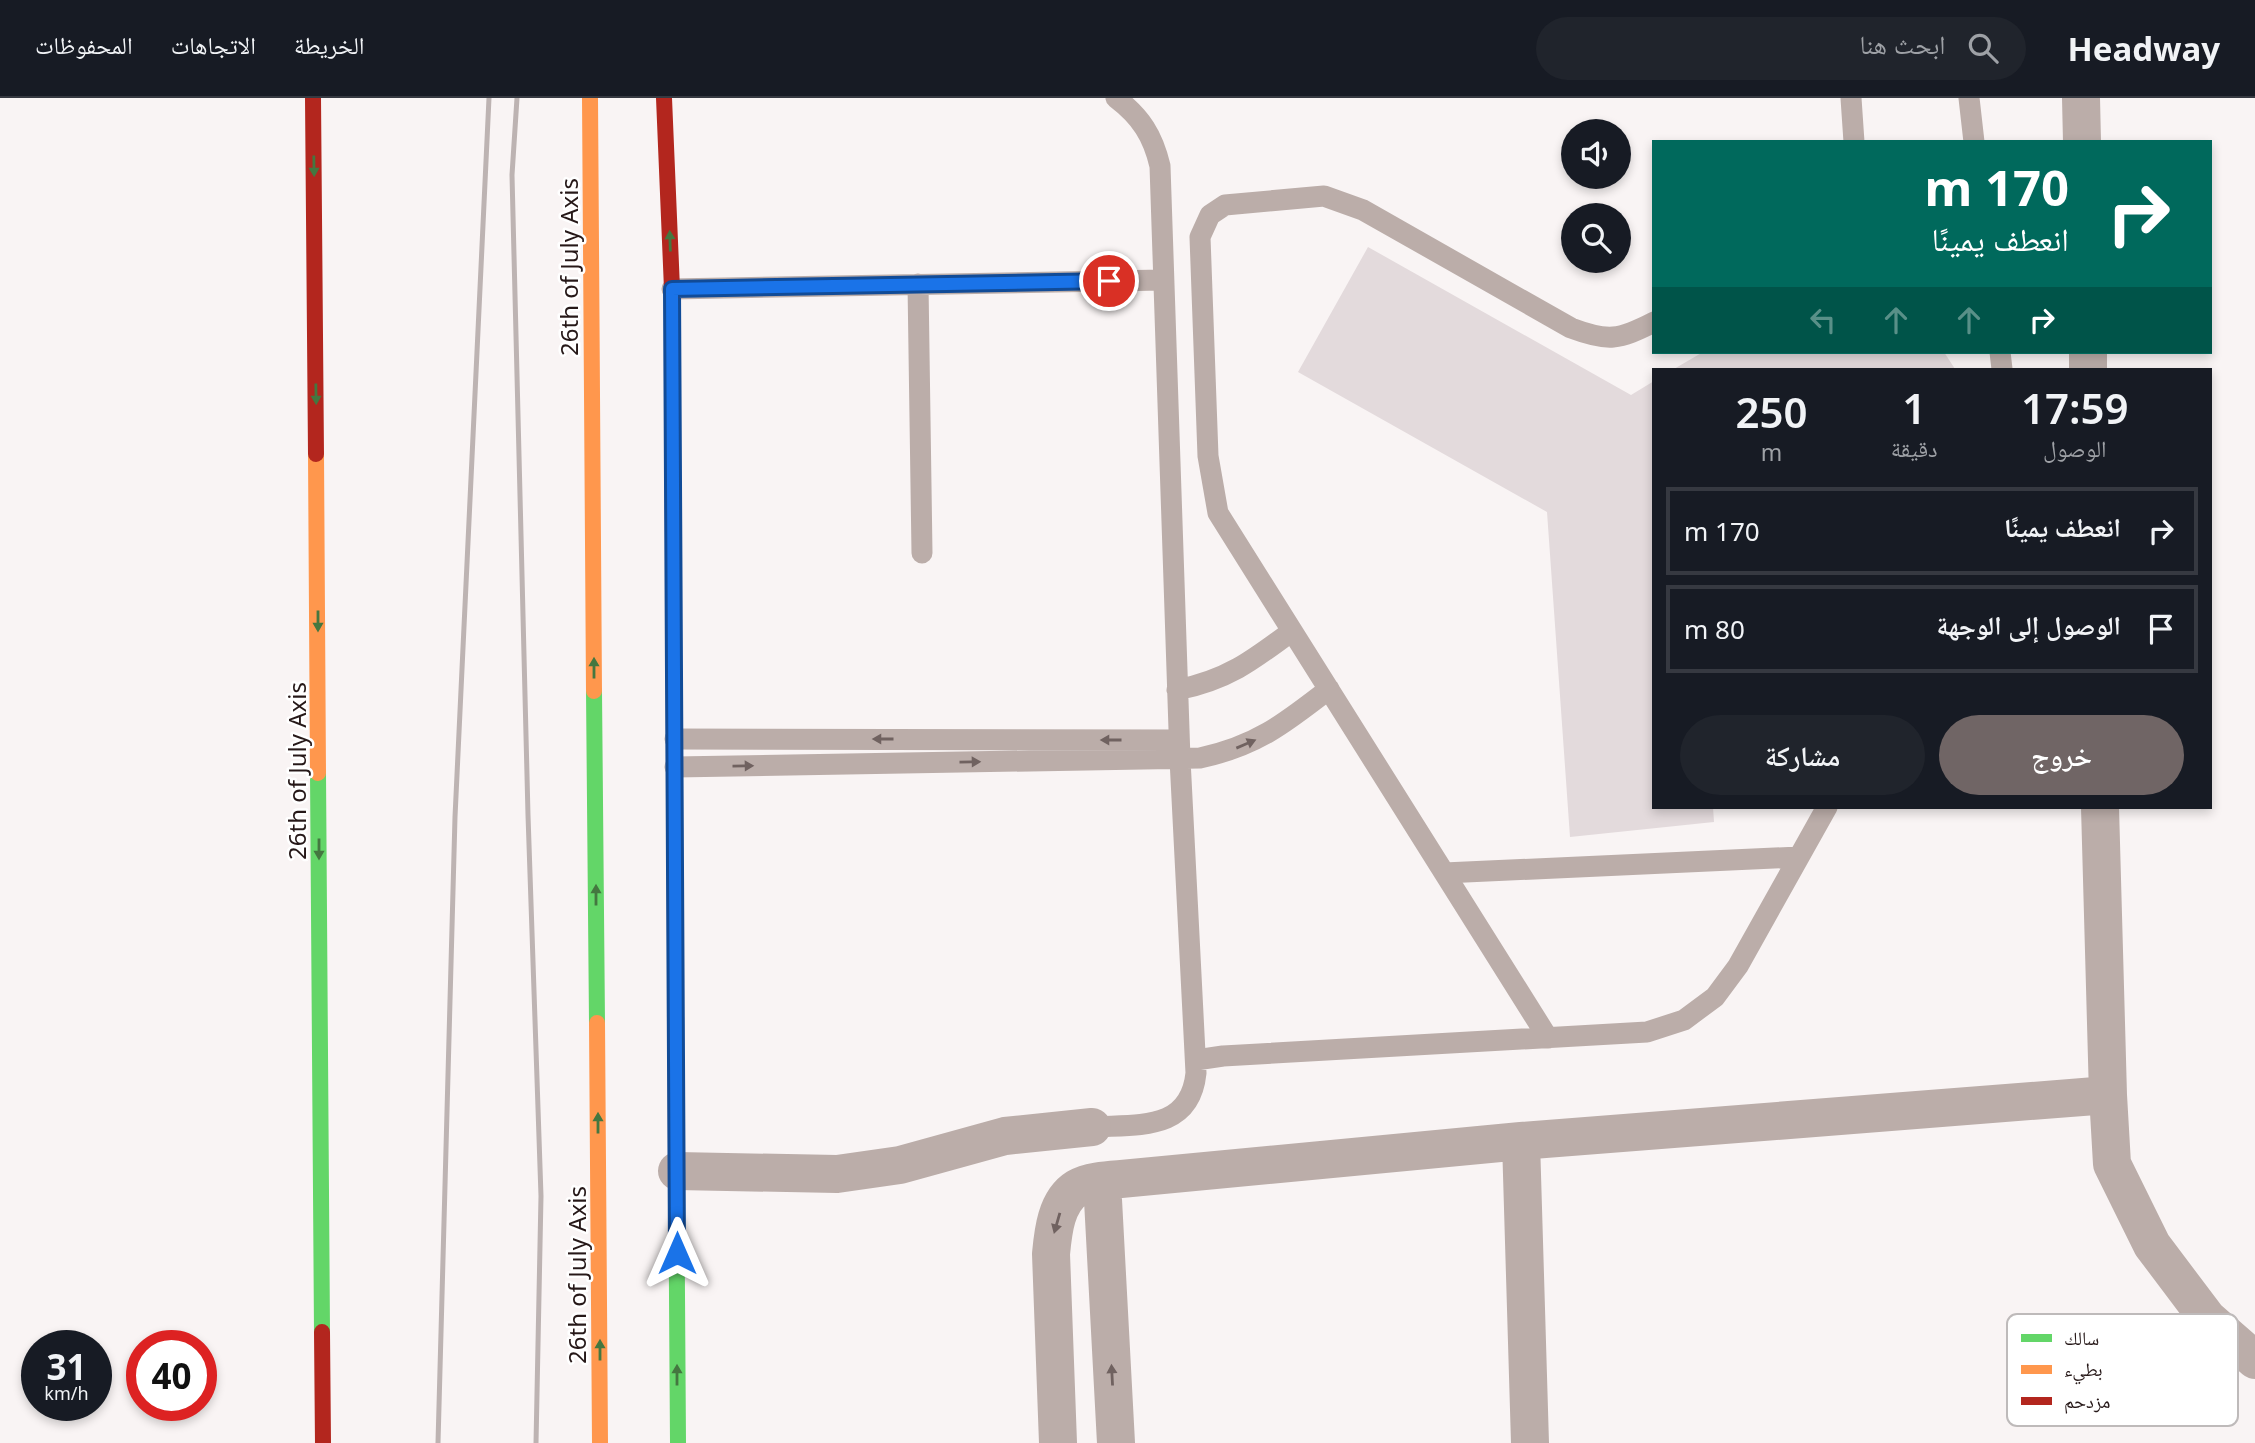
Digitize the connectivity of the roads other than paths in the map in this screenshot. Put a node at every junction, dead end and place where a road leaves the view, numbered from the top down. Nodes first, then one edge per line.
1 (313, 98) edge
2 (590, 98) edge
3 (664, 98) edge
4 (1116, 98) edge
5 (1851, 98) edge
6 (1969, 98) edge
7 (2081, 98) edge
8 (1854, 140) edge
9 (1974, 140) edge
10 (2082, 140) edge
11 (1164, 279) junction
12 (918, 284) junction
13 (672, 289) junction
14 (1652, 323) edge
15 (922, 553) dead end
16 (1292, 631) junction
17 (1329, 689) junction
18 (1177, 690) junction
19 (675, 739) junction
20 (1179, 749) junction
21 (675, 767) junction
22 (1826, 809) edge
23 (2100, 809) edge
24 (1798, 858) junction
25 (1444, 873) junction
26 (1548, 1038) junction
27 (1196, 1060) junction
28 (2108, 1095) junction
29 (1092, 1128) joint
30 (1521, 1141) junction
31 (677, 1171) junction
32 (1102, 1181) junction
33 (2204, 1314) edge
34 (2238, 1345) edge
35 (2255, 1360) edge
36 (323, 1443) edge
37 (600, 1443) edge
38 (678, 1443) edge
39 (1058, 1443) edge
40 (1116, 1443) edge
41 (1530, 1443) edge

1 -> 36 main road, 26th of July Axis
37 -> 2 main road, 26th of July Axis
13 -> 3 main road
4 - 11 lane
5 - 8 lane
6 - 9 lane
7 - 10 street
11 - 12 lane
11 - 18 lane
12 - 13 lane
12 - 15 lane
13 - 19 main road
14 - 16 lane
16 - 17 lane
16 - 18 lane
20 -> 17 lane
17 - 25 lane
18 - 20 lane
20 -> 19 lane
19 - 21 main road
21 -> 20 lane
20 - 27 lane
21 - 31 main road
22 - 24 lane
23 - 28 street
24 - 25 lane
24 - 26 lane
25 - 26 lane
26 - 27 lane
27 - 29 lane
28 - 30 street
28 - 33 street
29 - 31 street
30 - 32 street
30 - 41 street
38 -> 31 main road
32 -> 39 street
40 -> 32 street
34 - 35 street

